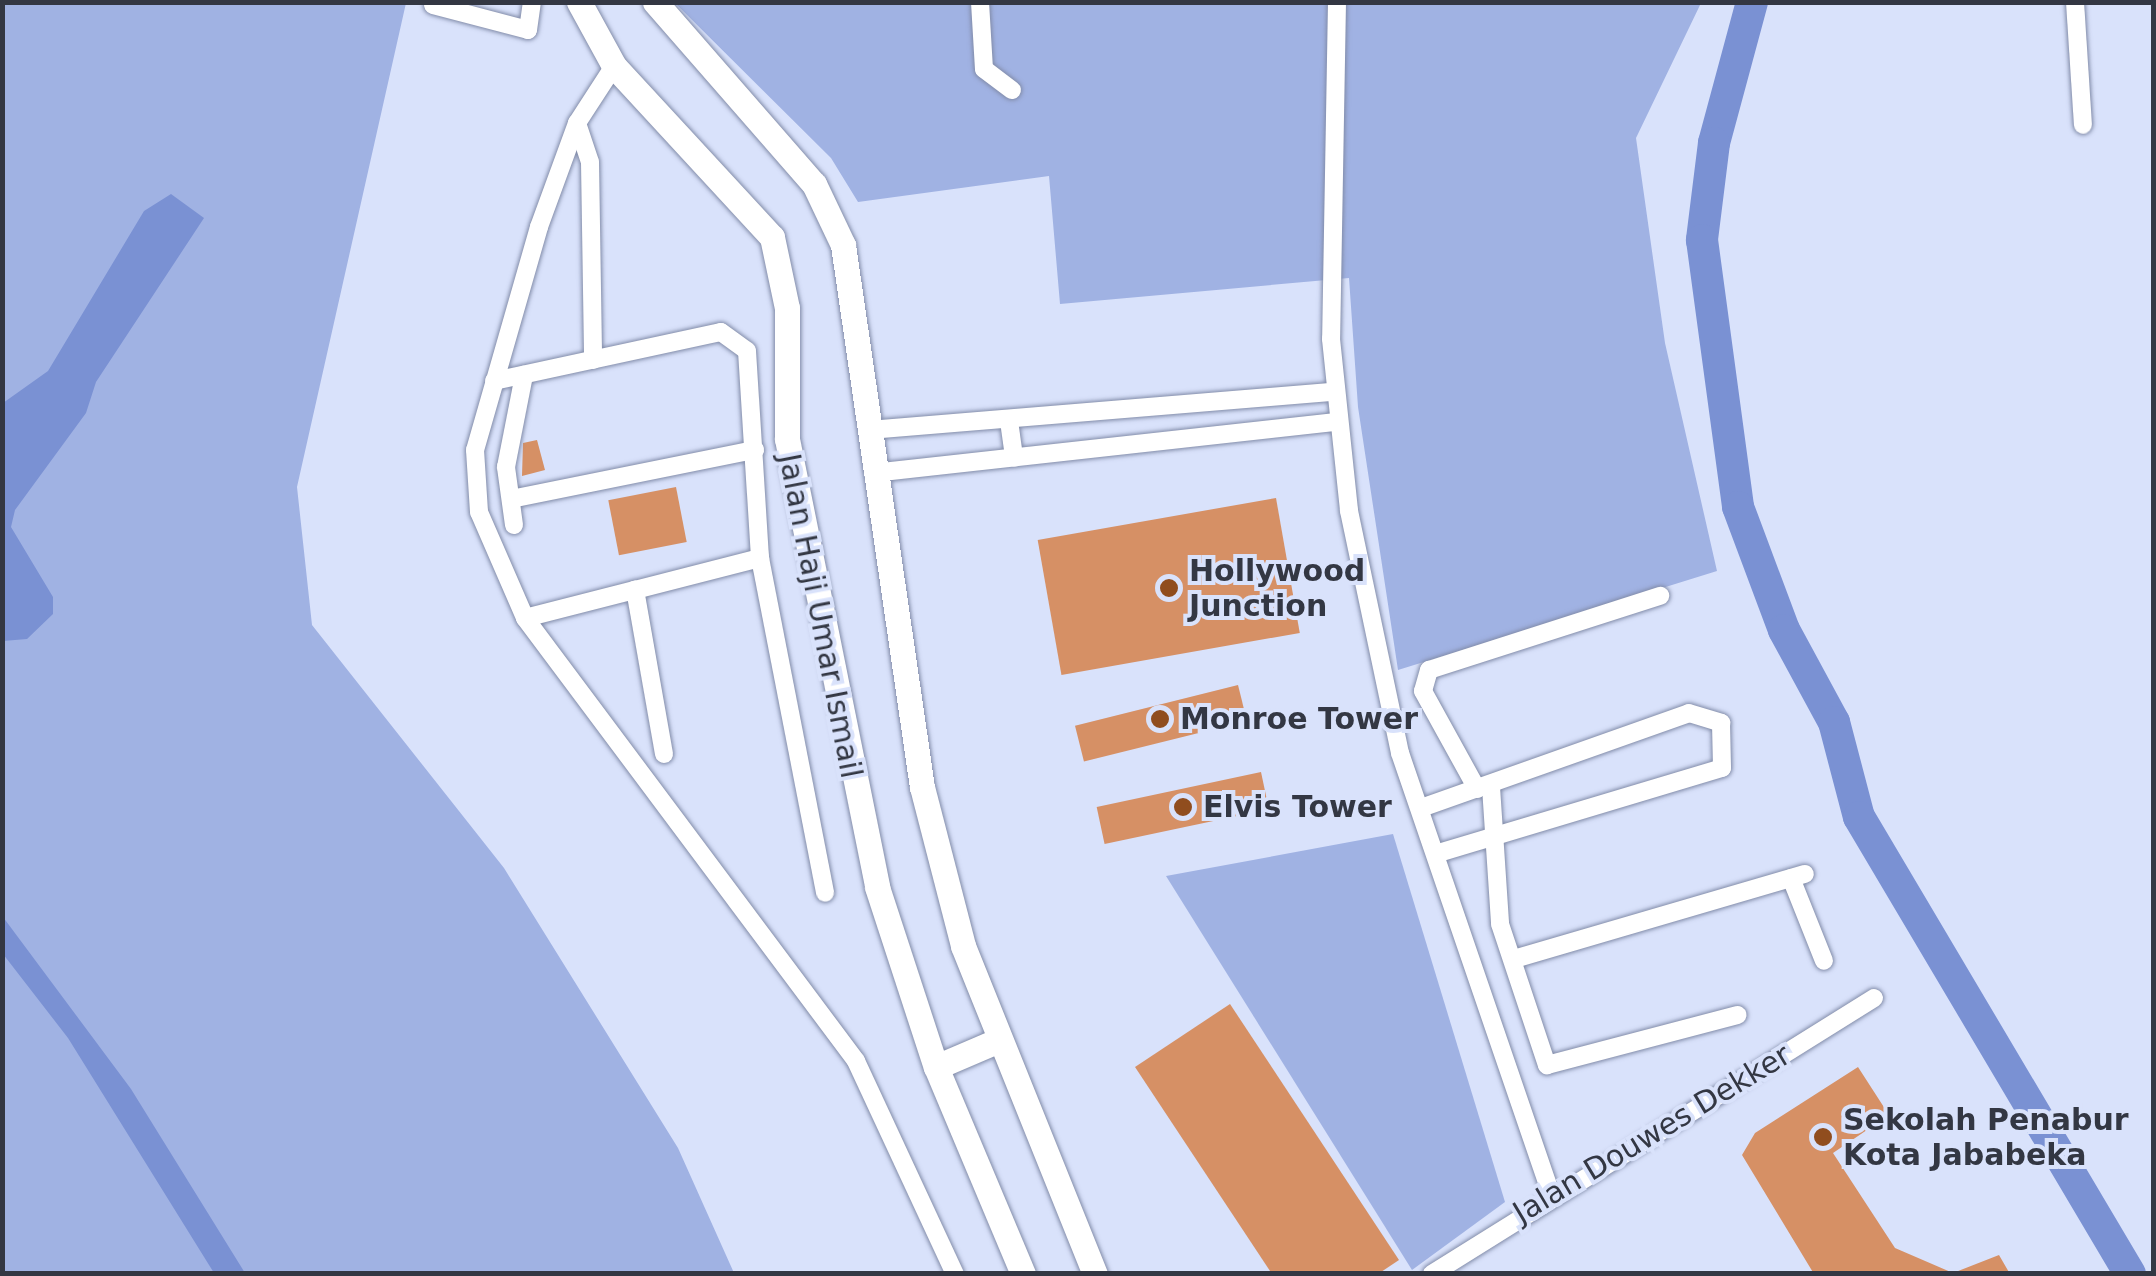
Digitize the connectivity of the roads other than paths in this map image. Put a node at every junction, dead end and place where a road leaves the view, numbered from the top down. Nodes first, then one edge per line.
1 (532, 2) edge
2 (579, 2) edge
3 (656, 2) edge
4 (980, 2) edge
5 (1338, 2) edge
6 (2074, 2) edge
7 (433, 5) edge
8 (483, 9) edge
9 (614, 66) junction
10 (1012, 90) dead end
11 (577, 123) junction
12 (2084, 126) dead end
13 (594, 360) junction
14 (524, 374) junction
15 (494, 381) junction
16 (1333, 392) junction
17 (1009, 420) junction
18 (1336, 422) junction
19 (869, 430) junction
20 (754, 450) junction
21 (1014, 458) junction
22 (873, 473) junction
23 (511, 499) junction
24 (514, 525) dead end
25 (760, 558) junction
26 (635, 590) junction
27 (1660, 596) dead end
28 (525, 618) junction
29 (664, 754) dead end
30 (1484, 788) junction
31 (1421, 808) junction
32 (1498, 839) junction
33 (1436, 854) junction
34 (825, 893) dead end
35 (1514, 960) junction
36 (1824, 961) dead end
37 (1874, 998) dead end
38 (1738, 1014) dead end
39 (997, 1040) junction
40 (936, 1067) junction
41 (1552, 1193) junction
42 (955, 1274) edge
43 (1023, 1274) edge
44 (1095, 1274) edge
45 (1432, 1274) edge

1 - 8 street
2 - 9 main road, Jalan Haji Umar Ismail
3 - 19 main road
4 - 10 street
5 - 16 street
6 - 12 street
7 - 8 street
9 - 11 street
9 - 40 main road, Jalan Haji Umar Ismail
11 - 13 street
11 - 15 street
13 - 14 street
13 - 20 street
14 - 15 street
14 - 23 street
15 - 28 street
16 - 17 street
16 - 18 street
17 - 19 street
17 - 21 street
18 - 21 street
18 - 31 street
19 - 22 main road
20 - 23 street
20 - 25 street
21 - 22 street
22 - 39 main road
23 - 24 street
25 - 26 street
25 - 34 street
26 - 28 street
26 - 29 street
27 - 30 street
28 - 42 street
30 - 31 street
30 - 32 street
30 - 32 street
31 - 33 street
32 - 33 street
32 - 35 street
33 - 41 street
35 - 36 street
35 - 38 street
37 - 41 street, Jalan Douwes Dekker
39 - 40 main road
39 - 44 main road
40 - 43 main road, Jalan Haji Umar Ismail
41 - 45 street, Jalan Douwes Dekker

